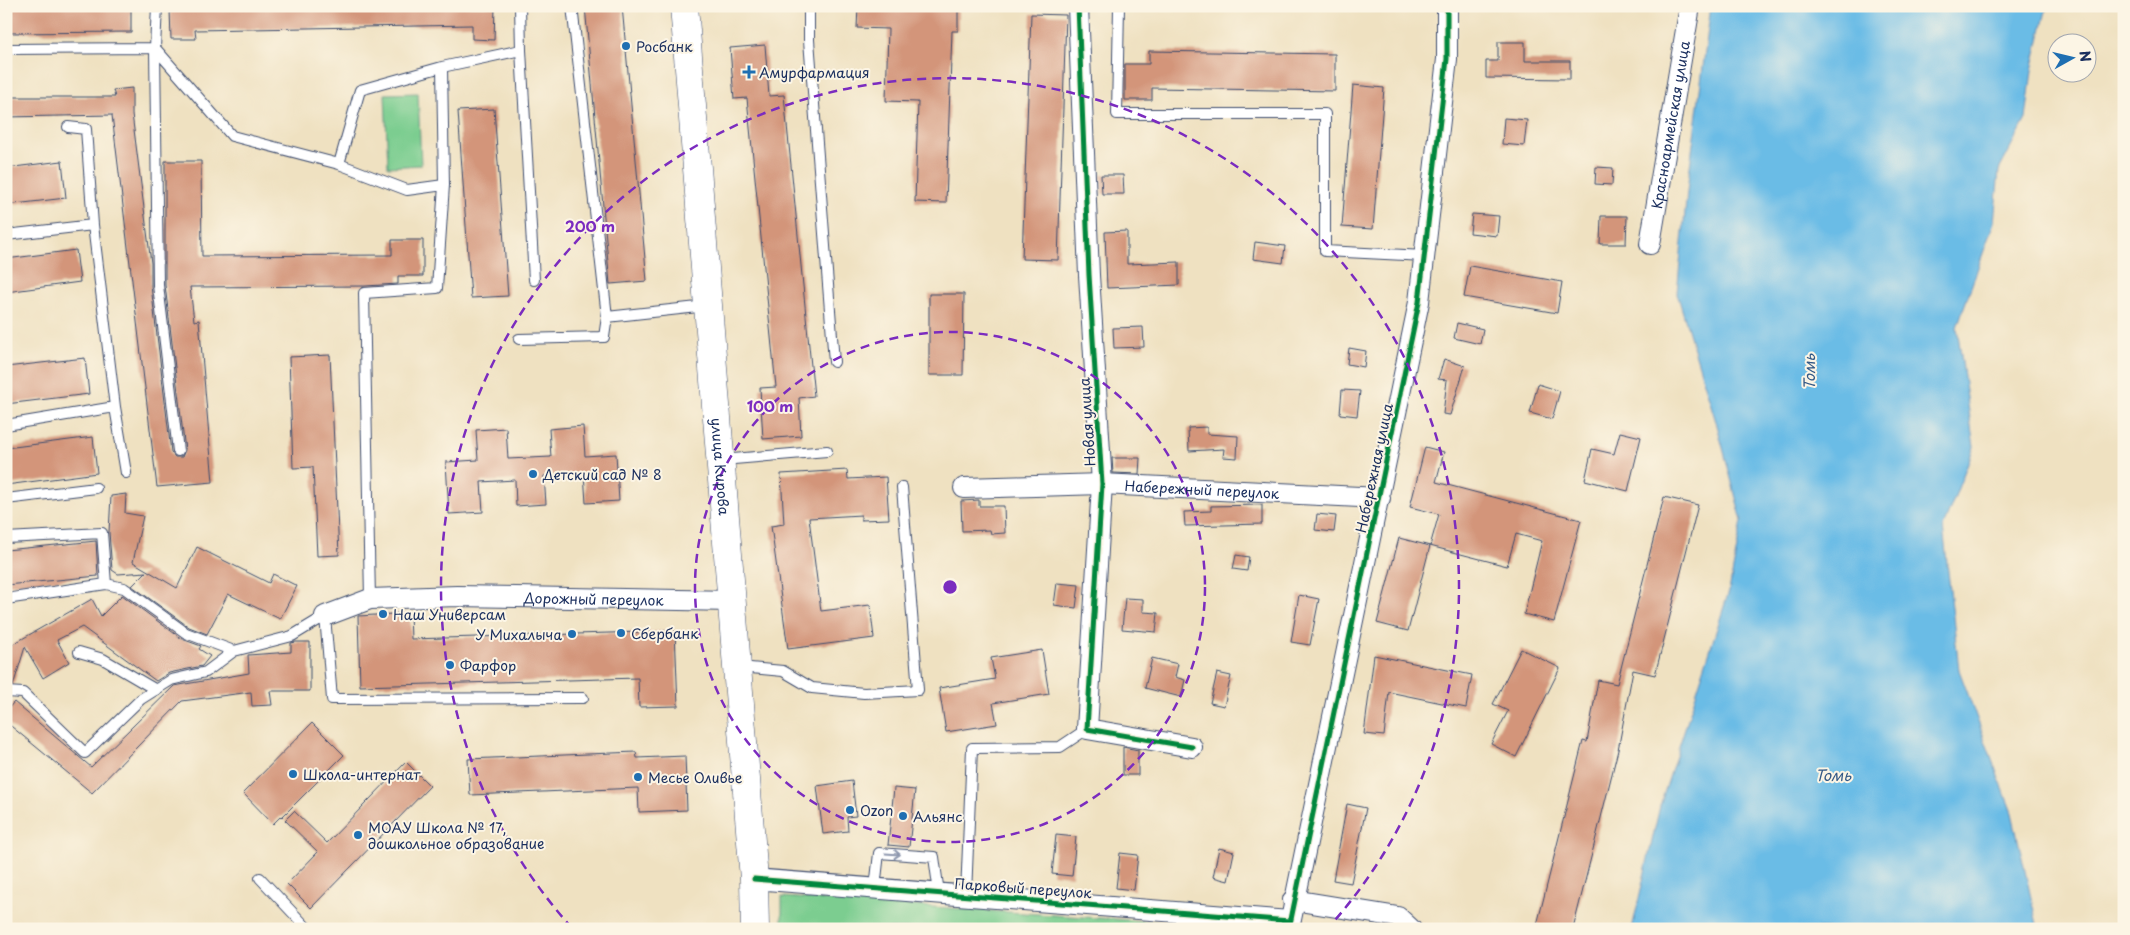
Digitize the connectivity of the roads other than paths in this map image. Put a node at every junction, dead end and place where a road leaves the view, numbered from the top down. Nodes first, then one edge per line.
1 (157, 6) edge
2 (520, 6) edge
3 (572, 6) edge
4 (684, 6) edge
5 (809, 6) edge
6 (1078, 6) edge
7 (1119, 6) edge
8 (1447, 6) edge
9 (1690, 6) edge
10 (154, 48) junction
11 (6, 49) edge
12 (521, 50) junction
13 (442, 67) junction
14 (68, 127) dead end
15 (339, 164) junction
16 (444, 185) junction
17 (93, 224) junction
18 (6, 235) edge
19 (1650, 244) dead end
20 (1425, 256) junction
21 (534, 280) dead end
22 (708, 306) junction
23 (607, 317) junction
24 (519, 339) dead end
25 (834, 362) dead end
26 (115, 406) junction
27 (6, 425) edge
28 (827, 451) dead end
29 (178, 452) dead end
30 (722, 460) junction
31 (126, 474) dead end
32 (1102, 484) junction
33 (902, 487) dead end
34 (96, 488) dead end
35 (964, 488) dead end
36 (1380, 498) junction
37 (6, 499) edge
38 (6, 538) edge
39 (106, 584) junction
40 (6, 599) edge
41 (370, 599) junction
42 (733, 601) junction
43 (325, 616) junction
44 (234, 651) junction
45 (79, 652) dead end
46 (738, 667) junction
47 (156, 690) junction
48 (6, 692) edge
49 (584, 698) dead end
50 (1087, 729) junction
51 (1192, 747) dead end
52 (260, 878) dead end
53 (754, 879) junction
54 (875, 888) junction
55 (939, 893) junction
56 (966, 895) junction
57 (1293, 900) junction
58 (1290, 925) edge
59 (308, 929) edge
60 (755, 929) edge
61 (1411, 929) edge

1 - 10 lane
2 - 12 lane
3 - 23 lane
4 - 22 main road, улица Кирова
5 - 25 lane
6 - 32 street, Новая улица
7 - 20 lane
8 - 20 street, Набережная улица
9 - 19 street, Красноармейская улица
10 - 11 lane
10 - 15 lane
10 - 29 lane
12 - 13 lane
12 - 21 lane
13 - 15 lane
13 - 16 lane
14 - 17 lane
15 - 16 lane
16 - 41 lane
17 - 18 lane
17 - 26 lane
20 - 36 street, Набережная улица
22 - 23 lane
22 - 30 main road, улица Кирова
23 - 24 lane
26 - 27 lane
26 - 31 lane
28 - 30 lane
30 - 42 main road, улица Кирова
32 - 35 street, Набережный переулок
32 - 36 street, Набережный переулок
32 - 50 street, Новая улица
33 - 46 lane
34 - 37 lane
36 - 57 street, Набережная улица
38 - 39 lane
39 - 40 lane
39 - 44 lane
41 - 42 street, Дорожный переулок
41 - 43 street, Дорожный переулок
42 - 46 main road, улица Кирова
43 - 44 lane, Дорожный переулок
43 - 49 lane
44 - 47 lane
45 - 47 lane
46 - 53 main road, улица Кирова
47 - 48 lane
50 - 51 street
50 - 56 lane
52 - 59 lane
53 - 54 street, Парковый переулок
53 - 60 main road, улица Кирова
54 - 55 street, Парковый переулок
54 -> 55 lane
55 - 56 street, Парковый переулок
56 - 58 street, Парковый переулок
57 - 58 street, Набережная улица
57 - 61 street

